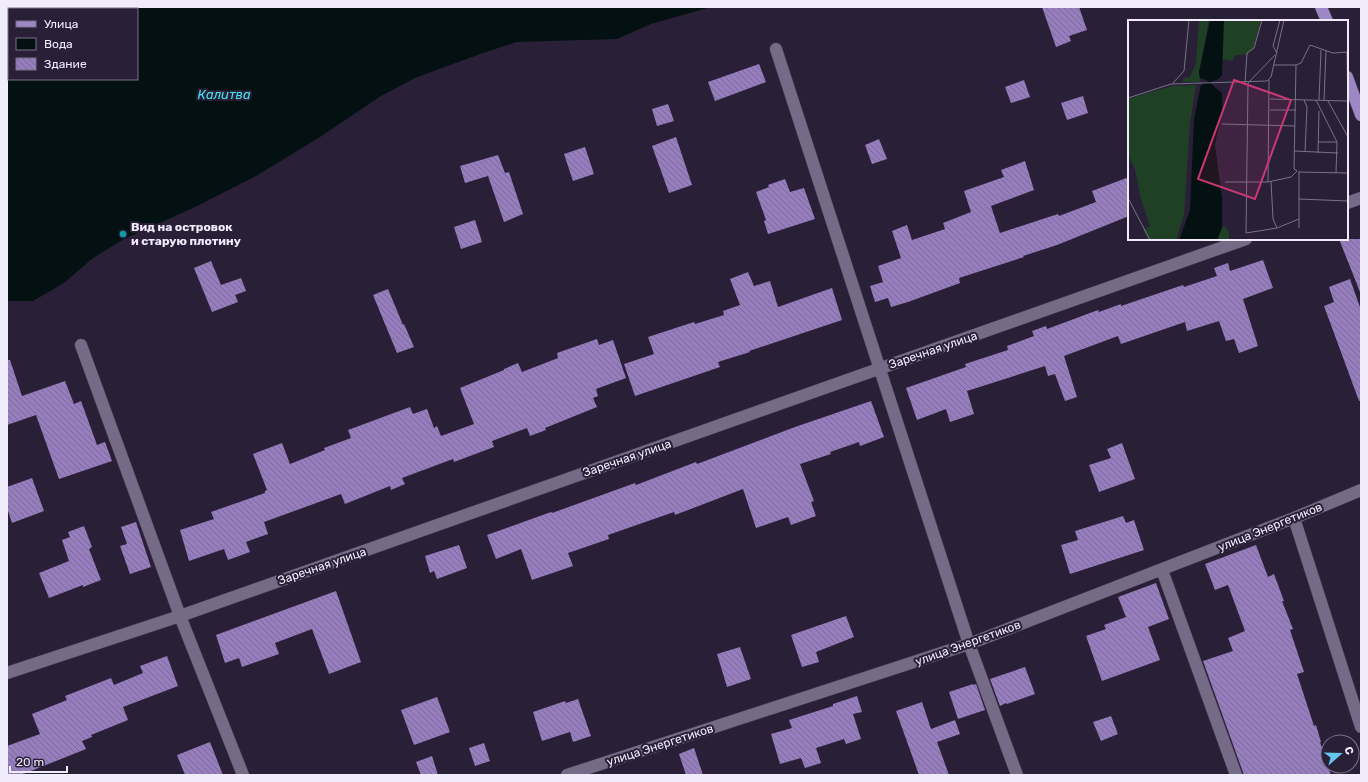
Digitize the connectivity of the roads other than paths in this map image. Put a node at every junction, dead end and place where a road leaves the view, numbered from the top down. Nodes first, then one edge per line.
1 (1321, 7) edge
2 (1326, 20) edge
3 (776, 49) dead end
4 (1348, 80) edge
5 (1361, 115) edge
6 (1361, 198) edge
7 (1348, 203) edge
8 (1243, 240) edge
9 (81, 345) dead end
10 (880, 369) junction
11 (1361, 490) edge
12 (1294, 518) junction
13 (1162, 570) junction
14 (180, 616) junction
15 (969, 644) junction
16 (7, 673) edge
17 (1361, 727) edge
18 (243, 775) edge
19 (567, 775) edge
20 (1017, 775) edge
21 (1236, 775) edge

1 - 2 main road
3 - 10 street
4 - 5 main road
6 - 7 street
8 - 10 street, Заречная улица
9 - 14 street
10 - 14 street, Заречная улица
10 - 15 street
11 - 12 street, улица Энергетиков
12 - 13 street, улица Энергетиков
12 - 17 street
13 - 15 street, улица Энергетиков
13 - 21 street
14 - 16 street, Заречная улица
14 - 18 street
15 - 19 street, улица Энергетиков
15 - 20 street

